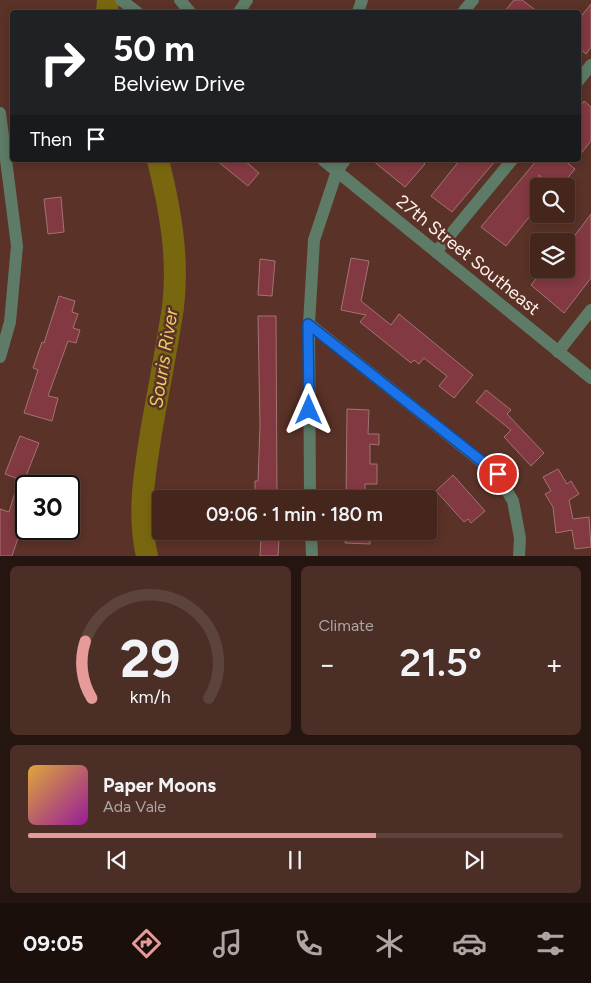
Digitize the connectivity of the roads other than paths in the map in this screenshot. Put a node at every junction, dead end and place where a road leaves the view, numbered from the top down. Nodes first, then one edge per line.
1 (122, 0) edge
2 (180, 0) edge
3 (473, 0) edge
4 (134, 10) edge
5 (188, 10) edge
6 (465, 10) edge
7 (591, 65) edge
8 (581, 78) edge
9 (0, 113) edge
10 (326, 162) edge
11 (344, 162) edge
12 (510, 162) edge
13 (337, 171) junction
14 (5, 191) edge
15 (436, 252) junction
16 (591, 310) edge
17 (308, 324) junction
18 (558, 352) junction
19 (0, 357) edge
20 (591, 378) edge
21 (310, 490) edge
22 (311, 540) edge
23 (312, 556) edge
24 (519, 556) edge

1 - 4 street
2 - 5 street
3 - 6 street
7 - 8 street
9 - 14 street
10 - 13 street, 27th Street Southeast
11 - 13 street
12 - 15 street
13 - 15 street, 27th Street Southeast
13 - 17 street
14 - 19 street
15 - 18 street, 27th Street Southeast
16 - 18 street
17 - 21 street
17 - 24 street
18 - 20 street, 27th Street Southeast
22 - 23 street

